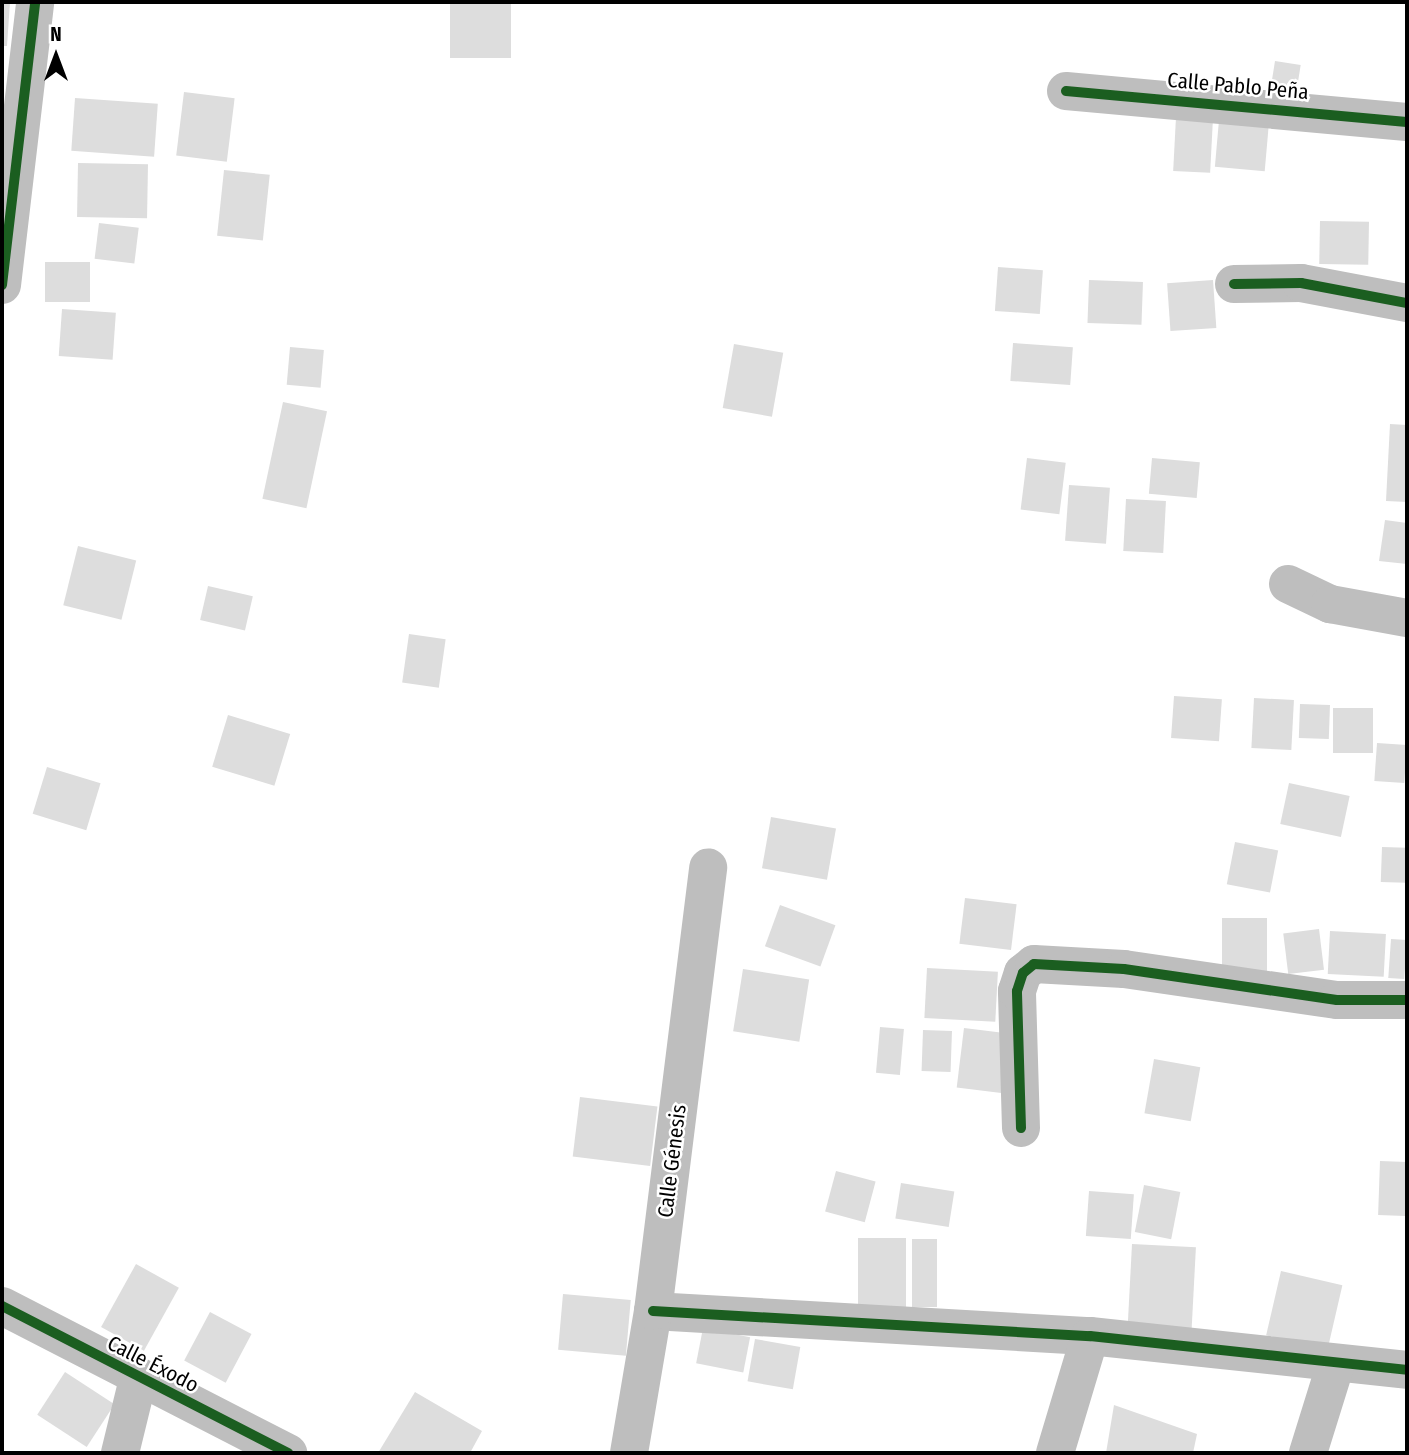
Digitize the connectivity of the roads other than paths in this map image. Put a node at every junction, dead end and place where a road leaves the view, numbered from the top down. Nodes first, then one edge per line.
1 (35, 2) edge
2 (1066, 91) dead end
3 (1407, 122) edge
4 (8, 185) edge
5 (1234, 284) dead end
6 (2, 285) edge
7 (1407, 303) edge
8 (1288, 584) dead end
9 (1407, 618) edge
10 (708, 867) dead end
11 (1407, 1000) edge
12 (1021, 1128) dead end
13 (2, 1306) edge
14 (653, 1311) junction
15 (1090, 1336) junction
16 (1336, 1363) junction
17 (1407, 1370) edge
18 (138, 1379) junction
19 (120, 1453) edge
20 (288, 1453) edge
21 (629, 1453) edge
22 (1055, 1453) edge
23 (1308, 1453) edge

1 - 4 street
2 - 3 street, Calle Pablo Peña
4 - 6 street
5 - 7 street
8 - 9 street
10 - 14 street, Calle Génesis
11 - 12 street
13 - 18 street, Calle Éxodo
14 - 15 street
14 - 21 street, Calle Génesis
15 - 16 street
15 - 22 street
16 - 17 street
16 - 23 street
18 - 19 street
18 - 20 street, Calle Éxodo

